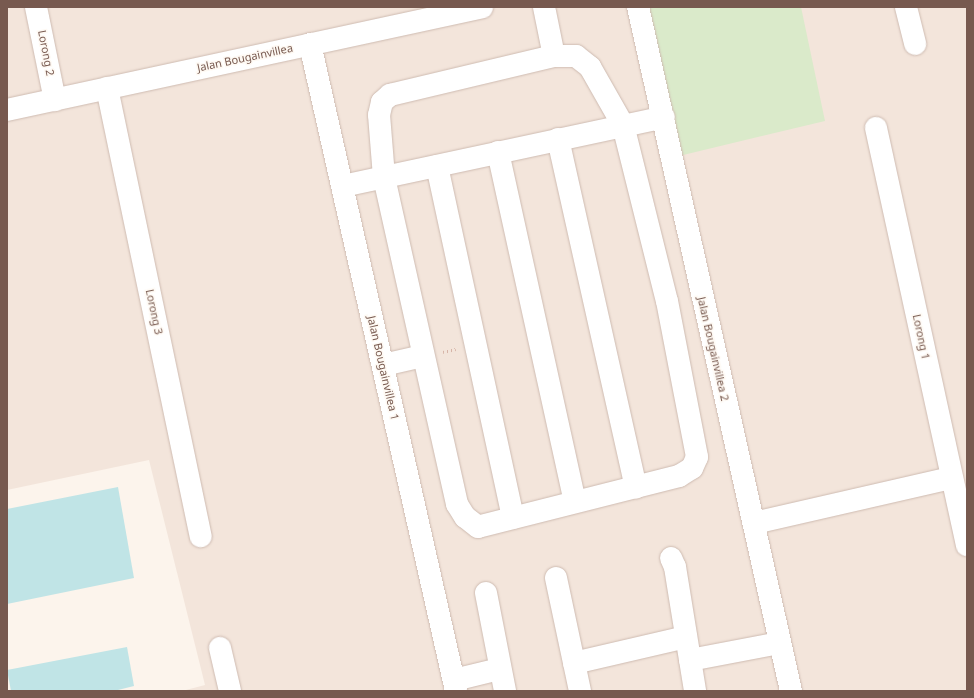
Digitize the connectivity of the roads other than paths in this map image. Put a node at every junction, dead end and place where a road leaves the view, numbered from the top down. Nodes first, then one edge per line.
1 (36, 7) edge
2 (482, 7) edge
3 (544, 7) edge
4 (638, 7) edge
5 (906, 7) edge
6 (445, 11) edge
7 (310, 44) junction
8 (915, 44) dead end
9 (554, 56) junction
10 (108, 88) junction
11 (55, 100) junction
12 (7, 110) edge
13 (664, 117) junction
14 (623, 125) junction
15 (876, 128) dead end
16 (558, 139) junction
17 (498, 152) junction
18 (437, 166) junction
19 (384, 177) junction
20 (343, 186) junction
21 (701, 293) junction
22 (667, 301) junction
23 (423, 356) junction
24 (383, 365) junction
25 (951, 478) junction
26 (636, 487) junction
27 (575, 502) junction
28 (512, 518) junction
29 (754, 523) junction
30 (200, 536) dead end
31 (967, 545) edge
32 (671, 558) dead end
33 (556, 578) dead end
34 (486, 593) dead end
35 (686, 637) junction
36 (780, 643) junction
37 (220, 648) dead end
38 (690, 660) junction
39 (574, 663) junction
40 (499, 669) junction
41 (455, 685) edge
42 (230, 691) edge
43 (504, 691) edge
44 (580, 691) edge
45 (695, 691) edge
46 (791, 691) edge

1 - 11 street, Lorong 2
2 - 6 street, Jalan Bougainvillea
3 - 9 street
4 - 13 street, Jalan Bougainvillea 2
5 - 8 street
6 - 7 street, Jalan Bougainvillea
7 - 10 street, Jalan Bougainvillea
7 - 20 street, Jalan Bougainvillea 1
9 - 14 street
9 - 19 street
10 - 11 street, Jalan Bougainvillea
10 - 30 street, Lorong 3
11 - 12 street, Jalan Bougainvillea
13 - 14 street
13 - 21 street, Jalan Bougainvillea 2
14 - 16 street
14 - 22 street
15 - 25 street, Lorong 1
16 - 17 street
16 - 26 street
17 - 18 street
17 - 27 street
18 - 19 street
18 - 28 street
19 - 20 street
19 - 23 street
20 - 24 street, Jalan Bougainvillea 1
21 - 22 street
21 - 29 street, Jalan Bougainvillea 2
22 - 26 street
23 - 24 street
23 - 28 street
24 - 41 street, Jalan Bougainvillea 1
25 - 29 street
25 - 31 street, Lorong 1
26 - 27 street
27 - 28 street
29 - 36 street, Jalan Bougainvillea 2
32 - 35 street
33 - 39 street
34 - 40 street
35 - 38 street
35 - 39 street
36 - 38 street
36 - 46 street, Jalan Bougainvillea 2
37 - 42 street
38 - 45 street
39 - 44 street
40 - 41 street
40 - 43 street

